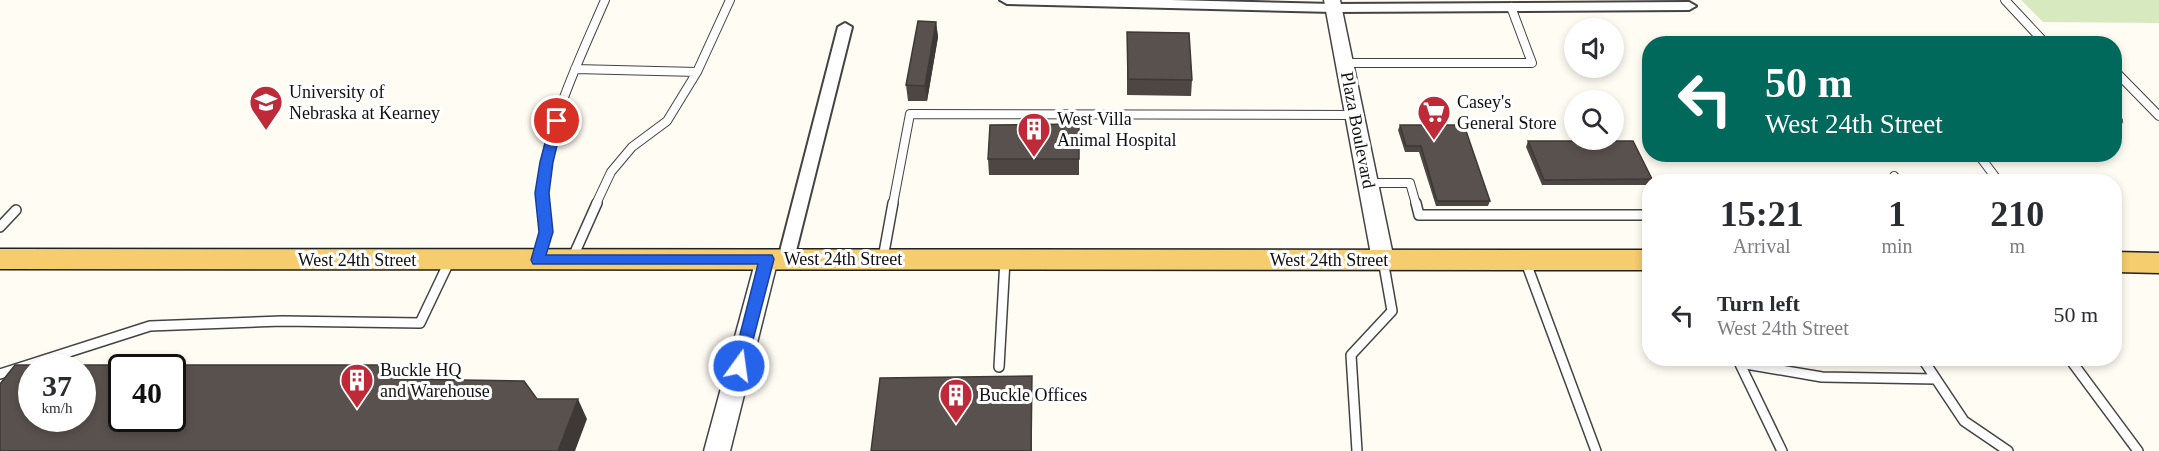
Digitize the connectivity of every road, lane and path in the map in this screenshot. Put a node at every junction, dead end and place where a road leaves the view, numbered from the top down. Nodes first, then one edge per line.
1 (606, 0) edge
2 (730, 0) edge
3 (1007, 0) edge
4 (2005, 0) edge
5 (1133, 2) edge
6 (1688, 3) edge
7 (1332, 4) edge
8 (1511, 7) junction
9 (845, 27) dead end
10 (2039, 36) edge
11 (1344, 63) junction
12 (575, 69) junction
13 (697, 72) junction
14 (2122, 78) edge
15 (1354, 115) junction
16 (2159, 116) edge
17 (1368, 183) junction
18 (16, 210) dead end
19 (1642, 215) edge
20 (0, 228) edge
21 (0, 259) edge
22 (776, 259) junction
23 (883, 259) junction
24 (450, 260) junction
25 (538, 260) junction
26 (572, 260) junction
27 (1005, 260) junction
28 (1383, 260) junction
29 (1525, 260) junction
30 (1642, 260) edge
31 (2122, 262) edge
32 (2159, 263) edge
33 (1740, 366) edge
34 (1763, 366) edge
35 (1927, 366) edge
36 (2074, 366) edge
37 (999, 368) dead end
38 (0, 374) edge
39 (1936, 379) junction
40 (717, 451) edge
41 (1358, 451) edge
42 (1596, 451) edge
43 (1782, 451) edge
44 (2008, 451) edge
45 (2138, 451) edge

1 - 12 lane
2 - 13 lane
3 - 5 street
4 - 10 lane
5 - 7 street
6 - 8 street
7 - 8 street
7 - 11 street, Plaza Boulevard
8 - 11 lane
9 - 22 street
11 - 15 street, Plaza Boulevard
12 - 13 lane
12 - 25 lane
13 - 26 lane
14 - 16 lane
15 - 17 street, Plaza Boulevard
15 - 23 lane
17 - 19 lane
17 - 28 street, Plaza Boulevard
18 - 20 lane
21 - 24 main road, West 24th Street
22 - 23 main road, West 24th Street
22 - 26 main road, West 24th Street
22 - 40 street
23 - 27 main road, West 24th Street
24 - 25 main road, West 24th Street
24 - 38 lane
25 - 26 main road, West 24th Street
27 - 28 main road, West 24th Street
27 - 37 lane
28 - 29 main road, West 24th Street
28 - 41 lane
29 - 30 main road, West 24th Street
29 - 42 lane
31 - 32 main road
33 - 43 lane
34 - 39 lane
35 - 39 lane
36 - 45 lane
39 - 44 lane

